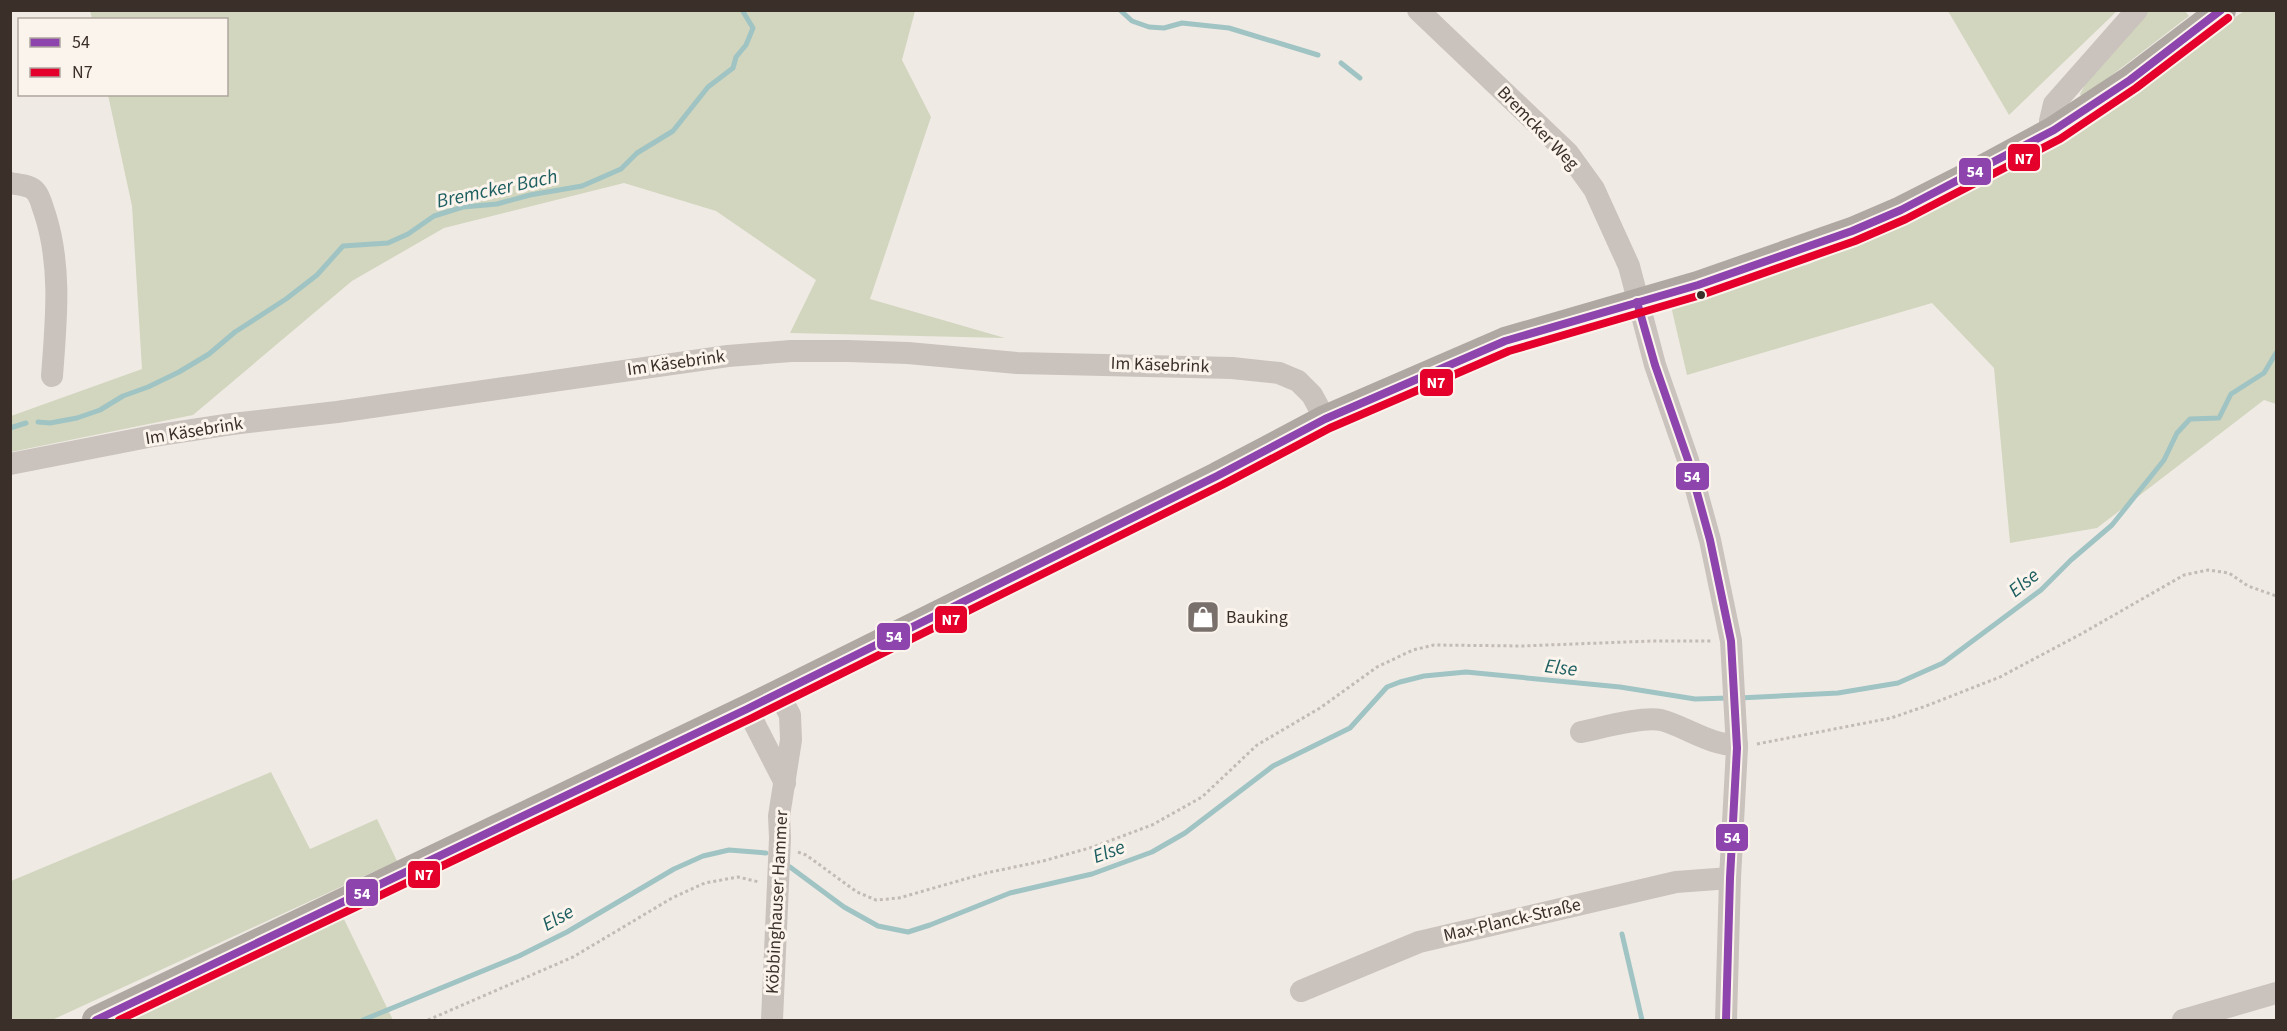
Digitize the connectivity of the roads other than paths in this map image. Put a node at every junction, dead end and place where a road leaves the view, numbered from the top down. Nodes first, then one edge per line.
1 (1418, 10) edge
2 (2137, 10) edge
3 (2222, 10) edge
4 (2054, 130) junction
5 (10, 183) edge
6 (1637, 302) junction
7 (52, 376) dead end
8 (1325, 419) junction
9 (10, 464) edge
10 (778, 693) junction
11 (747, 709) junction
12 (1581, 732) dead end
13 (1737, 747) junction
14 (785, 783) junction
15 (1730, 878) junction
16 (1301, 991) dead end
17 (2277, 993) edge
18 (96, 1020) edge
19 (772, 1020) edge
20 (1726, 1020) edge
21 (2183, 1020) edge

1 - 6 street, Bremcker Weg
2 - 4 street
3 - 4 main road
4 - 6 main road
5 - 7 street
6 - 8 main road
6 - 13 street, Bremcker Weg
8 - 9 street, Im Käsebrink
8 - 10 main road
10 - 11 main road
10 - 14 street, Köbbinghauser Hammer
11 - 14 street
11 - 18 main road
12 - 13 street
13 - 15 street, Bremcker Weg
14 - 19 street, Köbbinghauser Hammer
15 - 16 street, Max-Planck-Straße
15 - 20 street, Bremcker Weg
17 - 21 street

